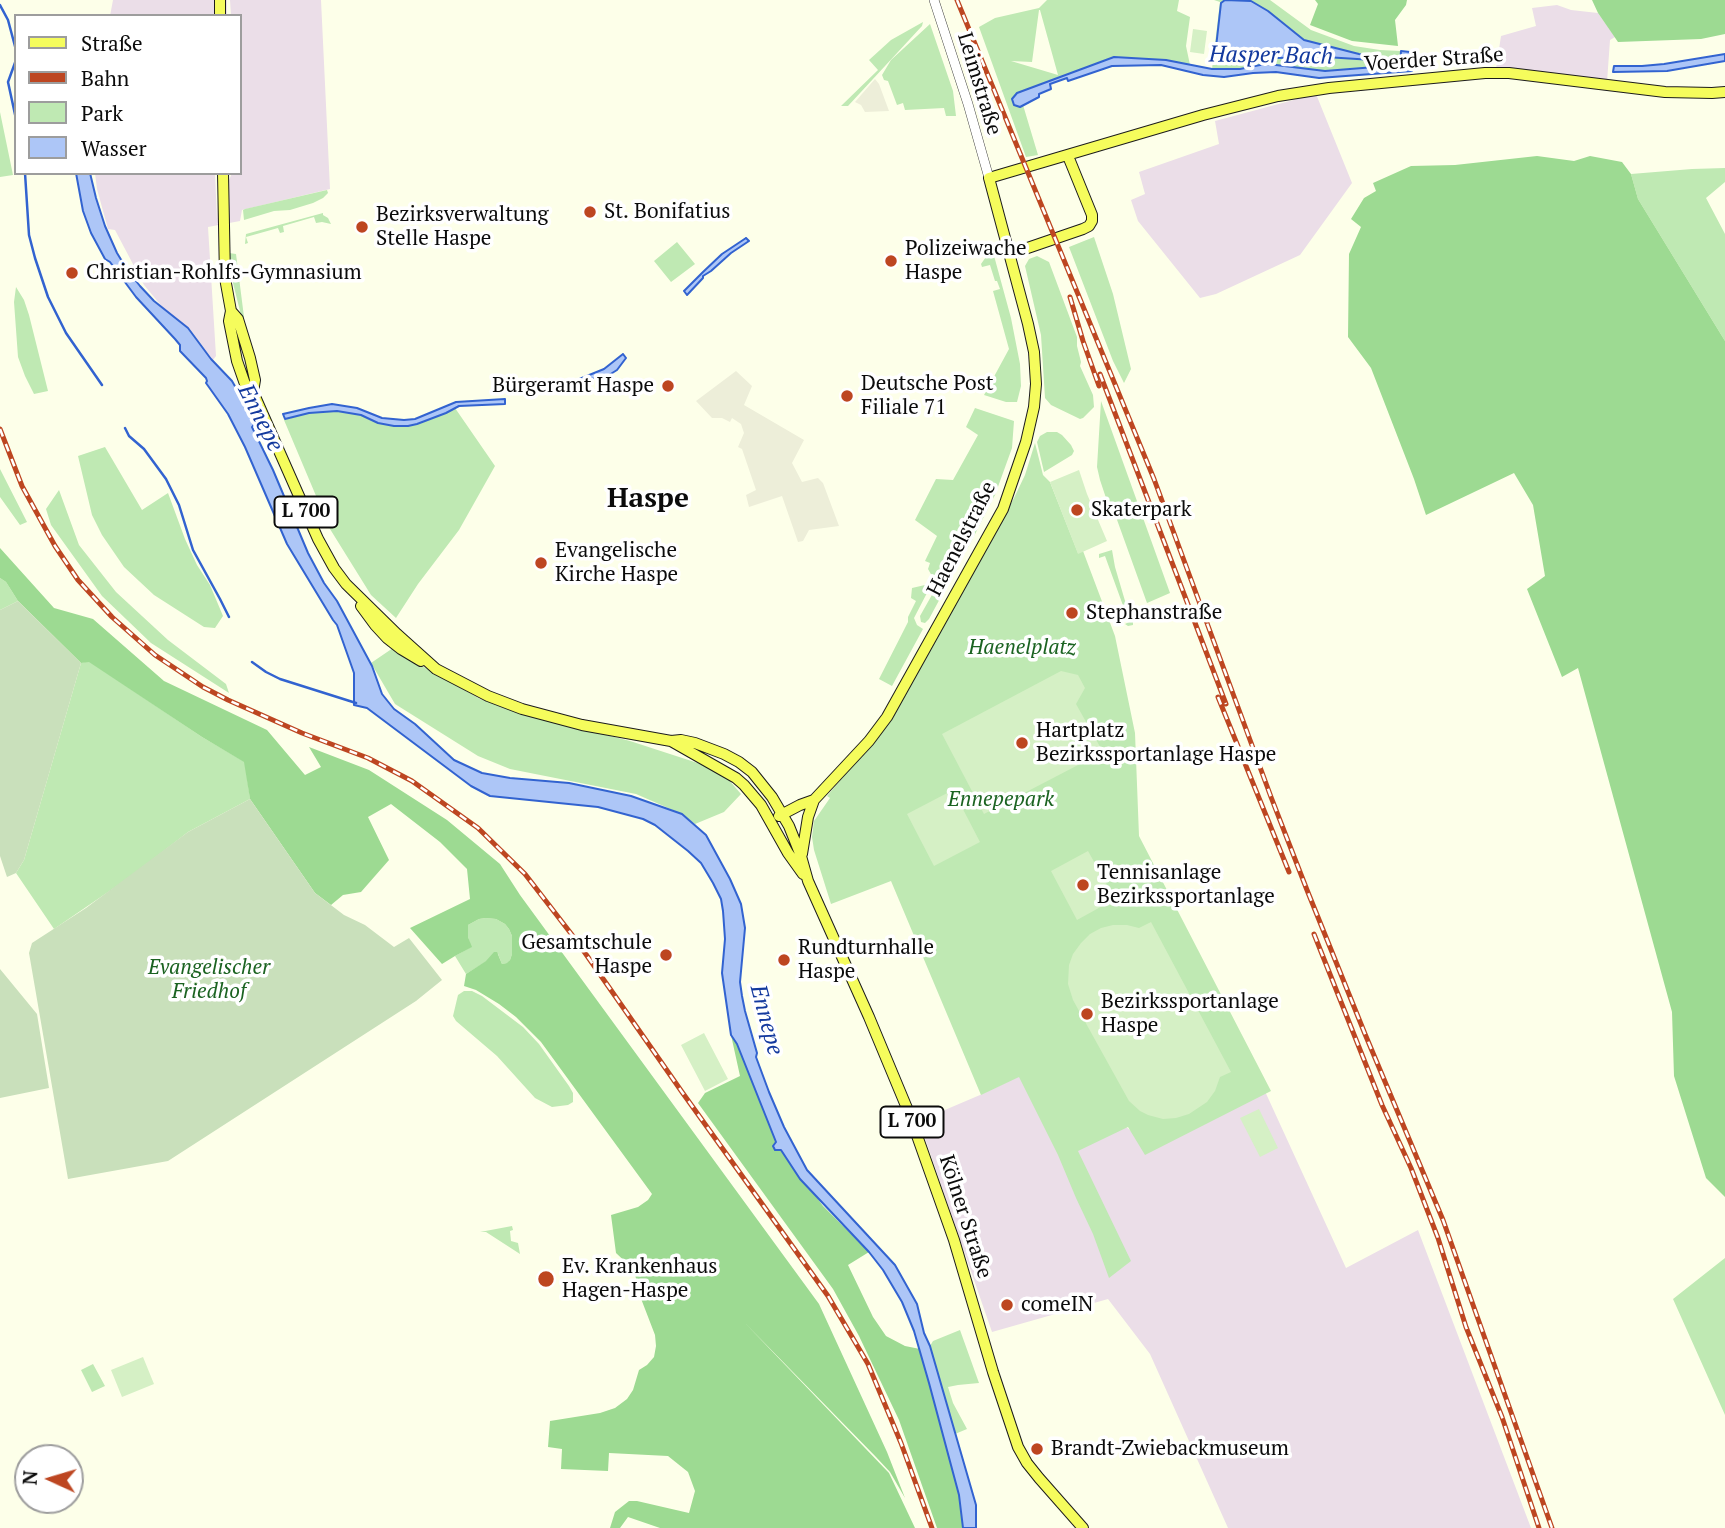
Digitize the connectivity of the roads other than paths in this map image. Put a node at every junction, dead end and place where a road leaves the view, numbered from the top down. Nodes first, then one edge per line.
1 (220, 0) edge
2 (934, 0) edge
3 (220, 14) edge
4 (1725, 92) edge
5 (1068, 156) junction
6 (223, 175) edge
7 (989, 178) junction
8 (1010, 254) junction
9 (671, 741) junction
10 (724, 754) junction
11 (718, 768) junction
12 (812, 806) junction
13 (785, 819) junction
14 (771, 822) junction
15 (801, 856) junction
16 (808, 881) junction
17 (1083, 1528) edge

1 - 3 main road
2 - 7 street, Leimstraße
4 - 5 main road, Voerder Straße
5 - 7 main road, Voerder Straße
5 - 8 main road
6 - 9 main road, L 700
7 - 8 main road, Haenelstraße
8 - 12 main road, Haenelstraße
9 - 10 main road, L 700
9 - 11 main road, L 700
10 - 11 main road
10 - 13 main road, Kölner Straße / L 700
11 - 14 main road, Kölner Straße / L 700
12 - 13 main road, Haenelstraße
12 - 15 main road, L 700
13 - 14 main road
13 - 15 main road, Kölner Straße / L 700
14 - 16 main road, Kölner Straße / L 700
15 - 16 main road, Kölner Straße / L 700
16 - 17 main road, Kölner Straße / L 700

